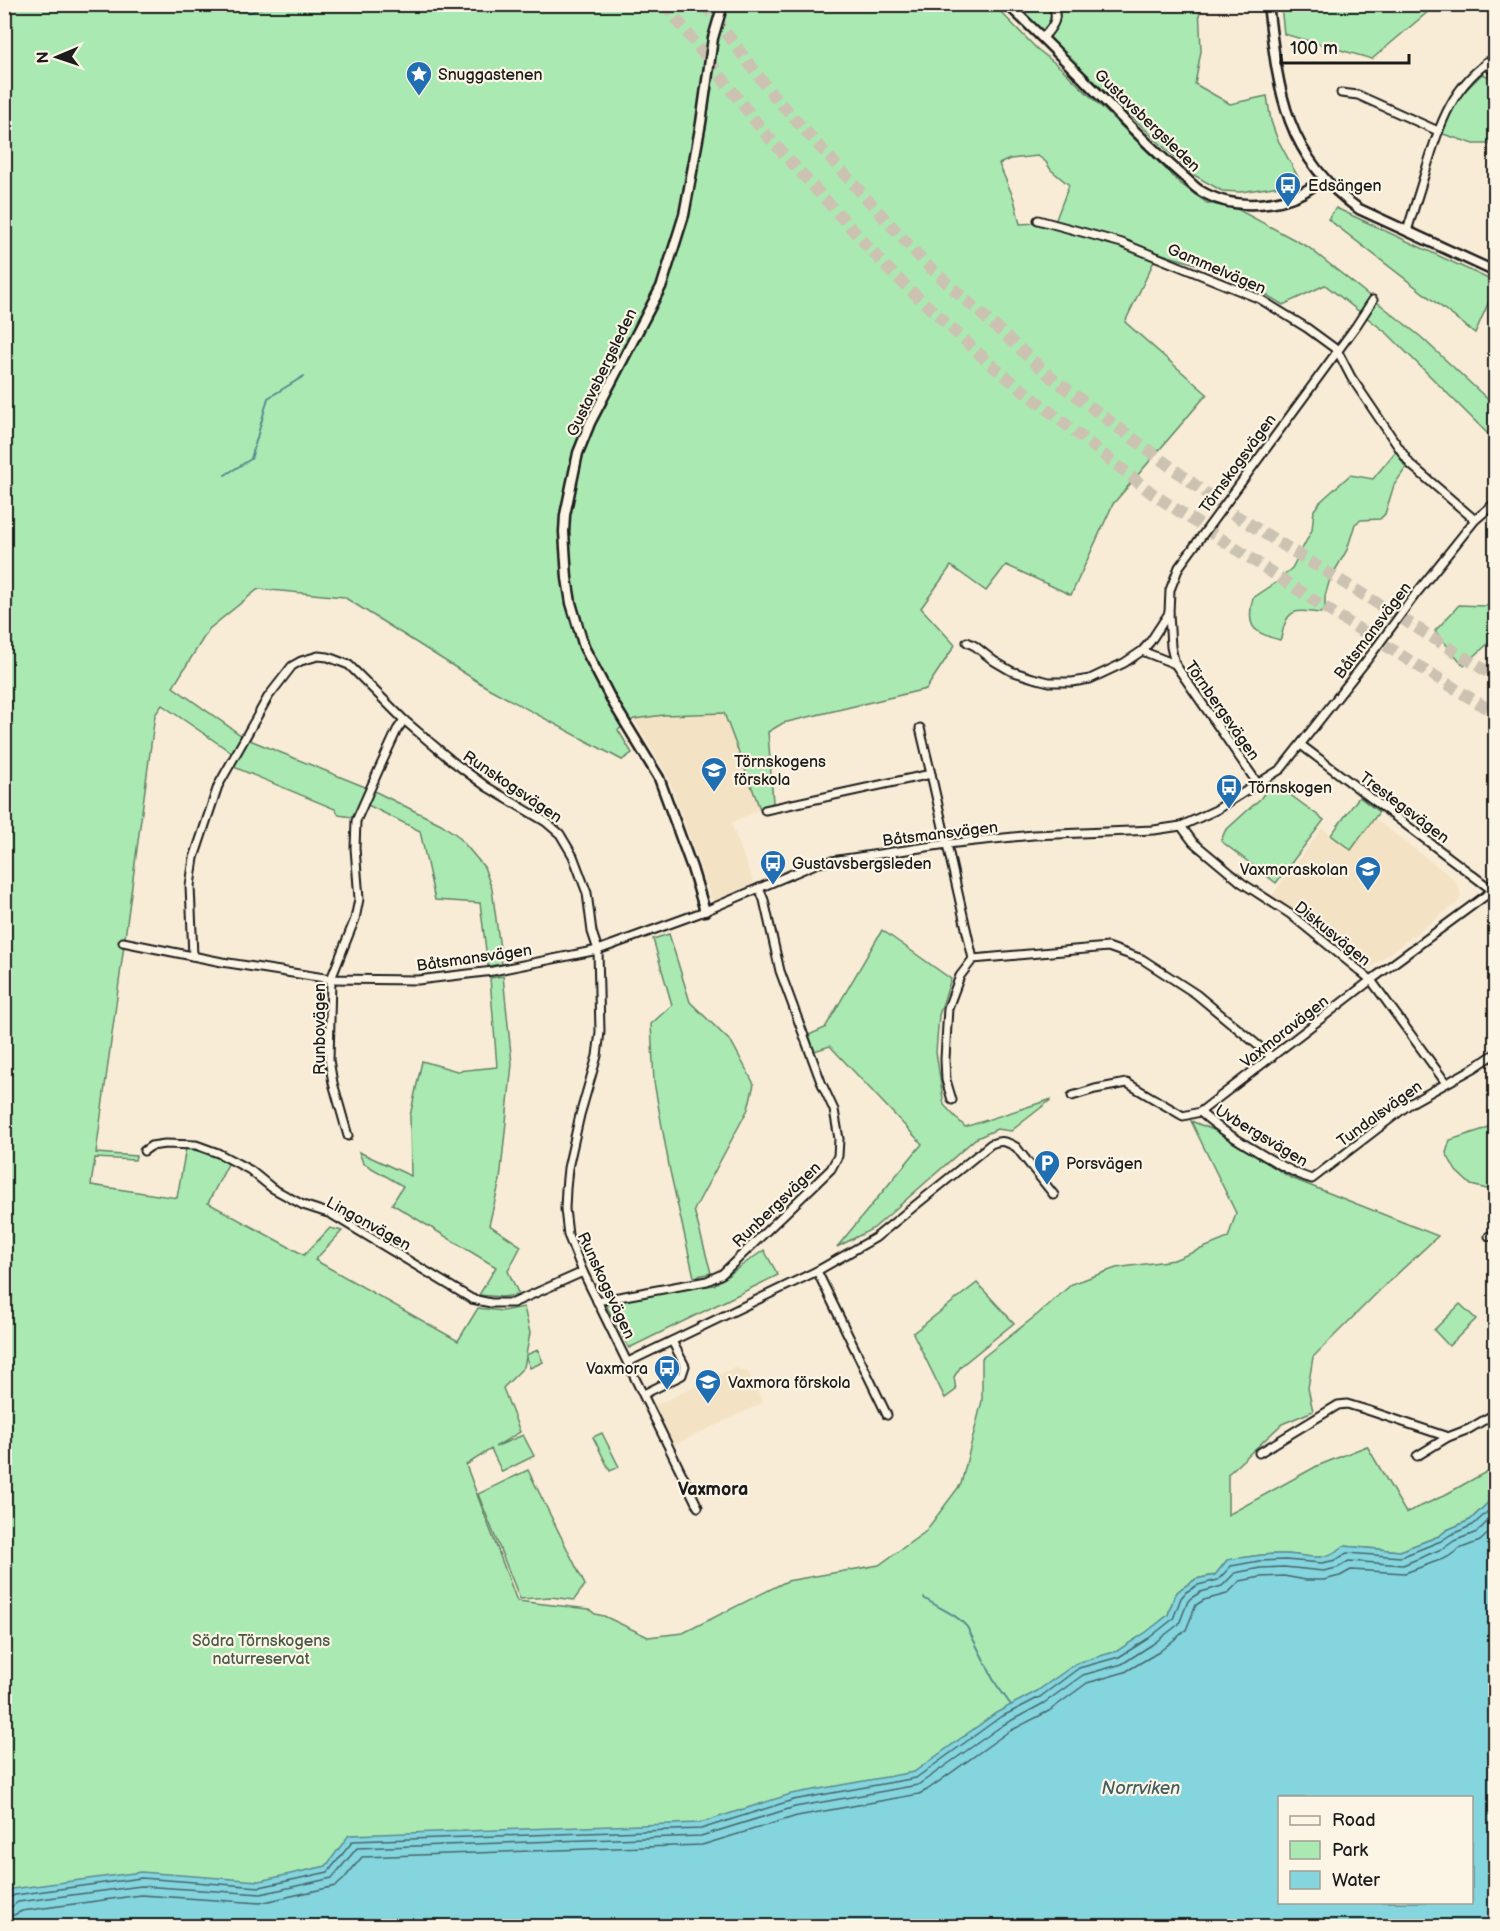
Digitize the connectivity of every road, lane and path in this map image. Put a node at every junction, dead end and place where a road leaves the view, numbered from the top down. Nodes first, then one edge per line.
1 (723, 4) edge
2 (1007, 4) edge
3 (1051, 4) edge
4 (1268, 4) edge
5 (1043, 39) junction
6 (1496, 57) edge
7 (1486, 62) junction
8 (1496, 75) edge
9 (1341, 93) dead end
10 (1438, 130) junction
11 (1323, 178) junction
12 (1038, 220) dead end
13 (1407, 231) junction
14 (1496, 272) edge
15 (1373, 300) dead end
16 (1337, 350) junction
17 (1496, 502) edge
18 (1475, 520) junction
19 (1169, 613) junction
20 (967, 642) dead end
21 (1142, 651) junction
22 (1175, 664) junction
23 (404, 720) junction
24 (920, 728) dead end
25 (1301, 745) junction
26 (932, 774) junction
27 (1258, 784) junction
28 (765, 810) dead end
29 (1181, 826) junction
30 (947, 844) junction
31 (759, 888) junction
32 (1494, 889) edge
33 (705, 911) junction
34 (123, 942) dead end
35 (598, 950) junction
36 (193, 956) junction
37 (973, 959) junction
38 (332, 979) junction
39 (1371, 980) junction
40 (1496, 1053) edge
41 (1272, 1058) junction
42 (1446, 1083) junction
43 (1072, 1096) dead end
44 (952, 1100) dead end
45 (1200, 1112) junction
46 (348, 1136) dead end
47 (144, 1151) dead end
48 (1312, 1179) joint
49 (1054, 1195) dead end
50 (817, 1271) junction
51 (583, 1272) junction
52 (597, 1301) junction
53 (672, 1341) junction
54 (628, 1362) junction
55 (644, 1394) junction
56 (1496, 1413) edge
57 (887, 1415) dead end
58 (1448, 1437) junction
59 (1259, 1453) dead end
60 (1417, 1456) dead end
61 (699, 1507) dead end

1 - 33 street, Gustavsbergsleden
2 - 5 street, Gustavsbergsleden
3 - 5 street
4 - 11 street
5 - 11 street, Gustavsbergsleden
6 - 7 street
7 - 8 street
7 - 10 street
9 - 10 street
10 - 13 street
11 - 13 street
12 - 16 street, Gammelvägen
13 - 14 street
15 - 16 street, Törnskogsvägen
16 - 18 street, Gammelvägen
16 - 19 street, Törnskogsvägen
17 - 18 street, Båtsmansvägen
18 - 25 street, Båtsmansvägen
19 - 21 street, Törnskogsvägen
19 - 22 street, Törnbergsvägen
20 - 21 street, Törnskogsvägen
21 - 22 street
22 - 27 street, Törnbergsvägen
23 - 35 street, Runskogsvägen
23 - 36 street, Runskogsvägen
23 - 38 street, Runbovägen
24 - 26 street
25 - 27 street, Båtsmansvägen
25 - 32 street, Trestegsvägen
26 - 28 street
26 - 30 street
27 - 29 street, Båtsmansvägen
29 - 30 street, Båtsmansvägen
29 - 39 street, Diskusvägen
30 - 31 street, Båtsmansvägen
30 - 37 street
31 - 33 street, Båtsmansvägen
31 - 52 street, Runbergsvägen
32 - 39 street, Vaxmoravägen
33 - 35 street, Båtsmansvägen
34 - 36 street, Båtsmansvägen
35 - 38 street, Båtsmansvägen
35 - 51 street, Runskogsvägen
36 - 38 street, Båtsmansvägen
37 - 41 street
37 - 44 street
38 - 46 street, Runbovägen
39 - 41 street, Vaxmoravägen
39 - 42 street, Diskusvägen
40 - 42 street, Tundalsvägen
41 - 45 street, Vaxmoravägen
42 - 48 street, Tundalsvägen
43 - 45 street
45 - 48 street, Uvbergsvägen
47 - 51 street, Lingonvägen
49 - 50 street
50 - 53 street
50 - 57 street
51 - 52 street, Runskogsvägen
52 - 54 street, Runskogsvägen
53 - 54 street
53 - 55 street
54 - 55 street
55 - 61 street
56 - 58 street
58 - 59 street
58 - 60 street

